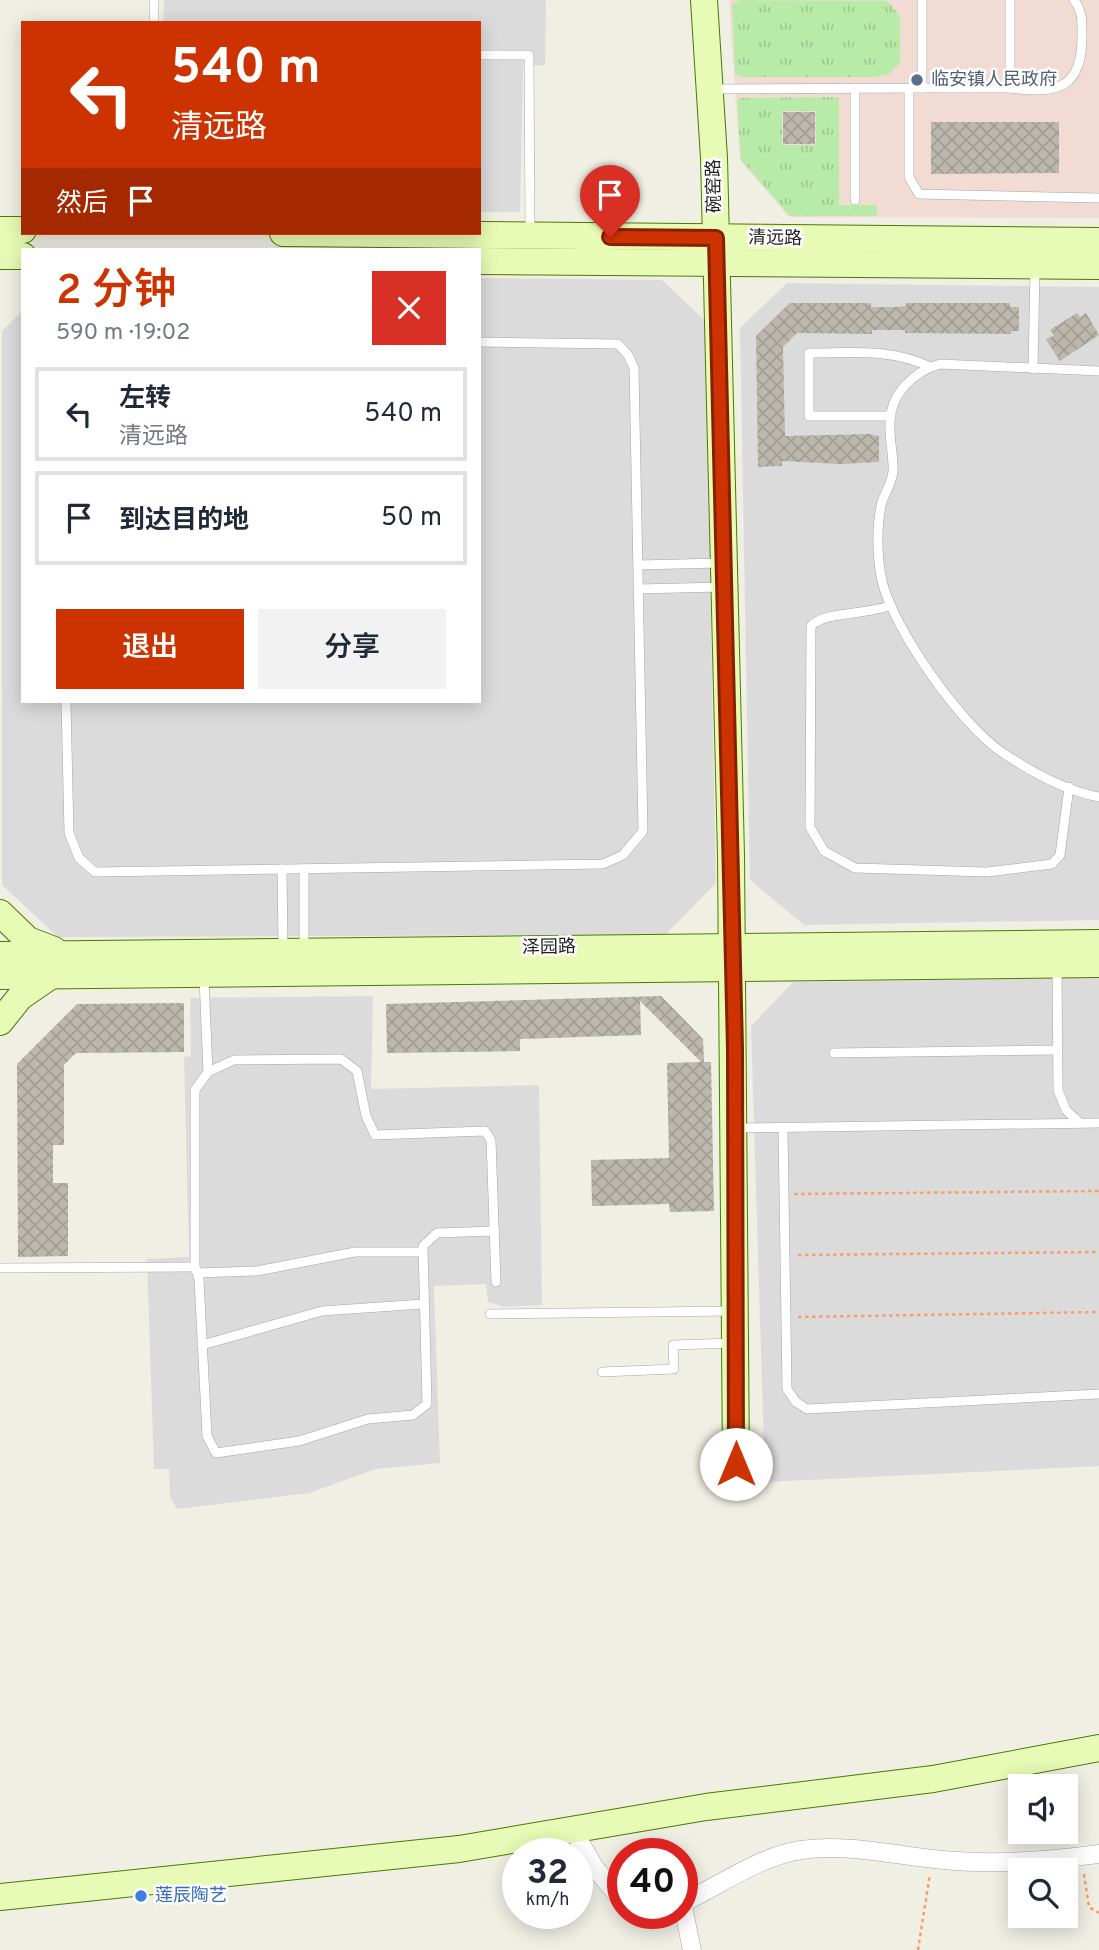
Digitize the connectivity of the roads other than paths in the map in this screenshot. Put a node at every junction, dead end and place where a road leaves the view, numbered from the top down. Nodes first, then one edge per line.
1 (154, 0) edge
2 (704, 0) edge
3 (922, 0) edge
4 (1010, 0) edge
5 (1074, 0) edge
6 (154, 21) edge
7 (481, 55) edge
8 (855, 88) junction
9 (909, 88) junction
10 (922, 88) junction
11 (1010, 88) junction
12 (710, 89) junction
13 (1099, 198) edge
14 (855, 200) dead end
15 (0, 230) edge
16 (21, 230) edge
17 (448, 235) edge
18 (530, 236) junction
19 (1099, 241) edge
20 (716, 251) junction
21 (0, 256) edge
22 (21, 256) edge
23 (481, 261) edge
24 (1035, 266) junction
25 (1099, 266) edge
26 (481, 342) edge
27 (930, 367) junction
28 (1032, 369) junction
29 (1099, 371) edge
30 (891, 416) junction
31 (638, 565) junction
32 (723, 575) junction
33 (638, 589) junction
34 (891, 605) junction
35 (66, 703) edge
36 (1069, 787) junction
37 (1099, 797) edge
38 (282, 869) junction
39 (304, 869) junction
40 (0, 914) edge
41 (1099, 943) edge
42 (293, 951) junction
43 (0, 955) edge
44 (733, 957) junction
45 (58, 964) junction
46 (1099, 964) edge
47 (1056, 965) junction
48 (204, 973) junction
49 (0, 976) edge
50 (0, 1023) edge
51 (1058, 1050) junction
52 (834, 1053) dead end
53 (208, 1072) junction
54 (1081, 1123) junction
55 (1099, 1123) edge
56 (735, 1128) junction
57 (783, 1128) junction
58 (495, 1231) junction
59 (421, 1252) junction
60 (0, 1268) edge
61 (196, 1270) junction
62 (496, 1282) dead end
63 (423, 1304) junction
64 (736, 1311) junction
65 (490, 1314) dead end
66 (736, 1343) junction
67 (202, 1345) junction
68 (602, 1371) dead end
69 (1099, 1394) edge
70 (736, 1464) dead end
71 (1099, 1748) edge
72 (573, 1829) junction
73 (1090, 1855) edge
74 (607, 1883) edge
75 (698, 1894) edge
76 (0, 1897) edge
77 (688, 1929) edge
78 (692, 1950) edge

1 - 6 lane
2 - 12 street, 碗窑路
3 - 10 lane
4 - 11 lane
5 - 11 lane
7 - 18 lane
8 - 9 lane
8 - 12 lane
8 - 14 lane
9 - 10 lane
9 - 13 lane
10 - 11 lane
12 - 20 street, 碗窑路
15 - 16 street
17 - 18 street, 清远路
18 - 20 street, 清远路
19 - 20 street, 清远路
20 - 23 street, 清远路
20 - 24 street, 清远路
20 - 32 street, 碗窑路
21 - 22 street
24 - 25 street, 清远路
24 - 28 lane
26 - 31 lane
27 - 28 lane
27 - 30 lane
27 - 30 lane
28 - 29 lane
30 - 34 lane
31 - 32 lane
31 - 33 lane
32 - 33 lane
32 - 44 street, 碗窑路
33 - 39 lane
34 - 36 lane
34 - 36 lane
35 - 38 lane
36 - 37 lane
38 - 39 lane
38 - 42 lane
39 - 42 lane
40 - 45 street
41 - 44 street, 泽园路
42 - 44 street, 泽园路
42 - 45 street, 泽园路
43 - 45 street, 泽园路
44 - 47 street, 泽园路
44 - 48 street, 泽园路
44 - 56 street, 碗窑路
45 - 48 street, 泽园路
45 - 49 street, 泽园路
45 - 50 street
46 - 47 street, 泽园路
47 - 51 lane
48 - 53 lane
51 - 52 lane
51 - 54 lane
53 - 58 lane
53 - 61 lane
54 - 55 lane
54 - 57 lane
56 - 57 lane
56 - 64 street, 碗窑路
57 - 69 lane
58 - 59 lane
58 - 62 lane
59 - 61 lane
59 - 63 lane
60 - 61 lane
61 - 67 lane
63 - 67 lane
63 - 67 lane
64 - 65 lane
64 - 66 street, 碗窑路
66 - 68 lane
66 - 70 street, 碗窑路
71 - 72 street
72 - 74 street
72 - 76 street
73 - 75 street
77 - 78 street

